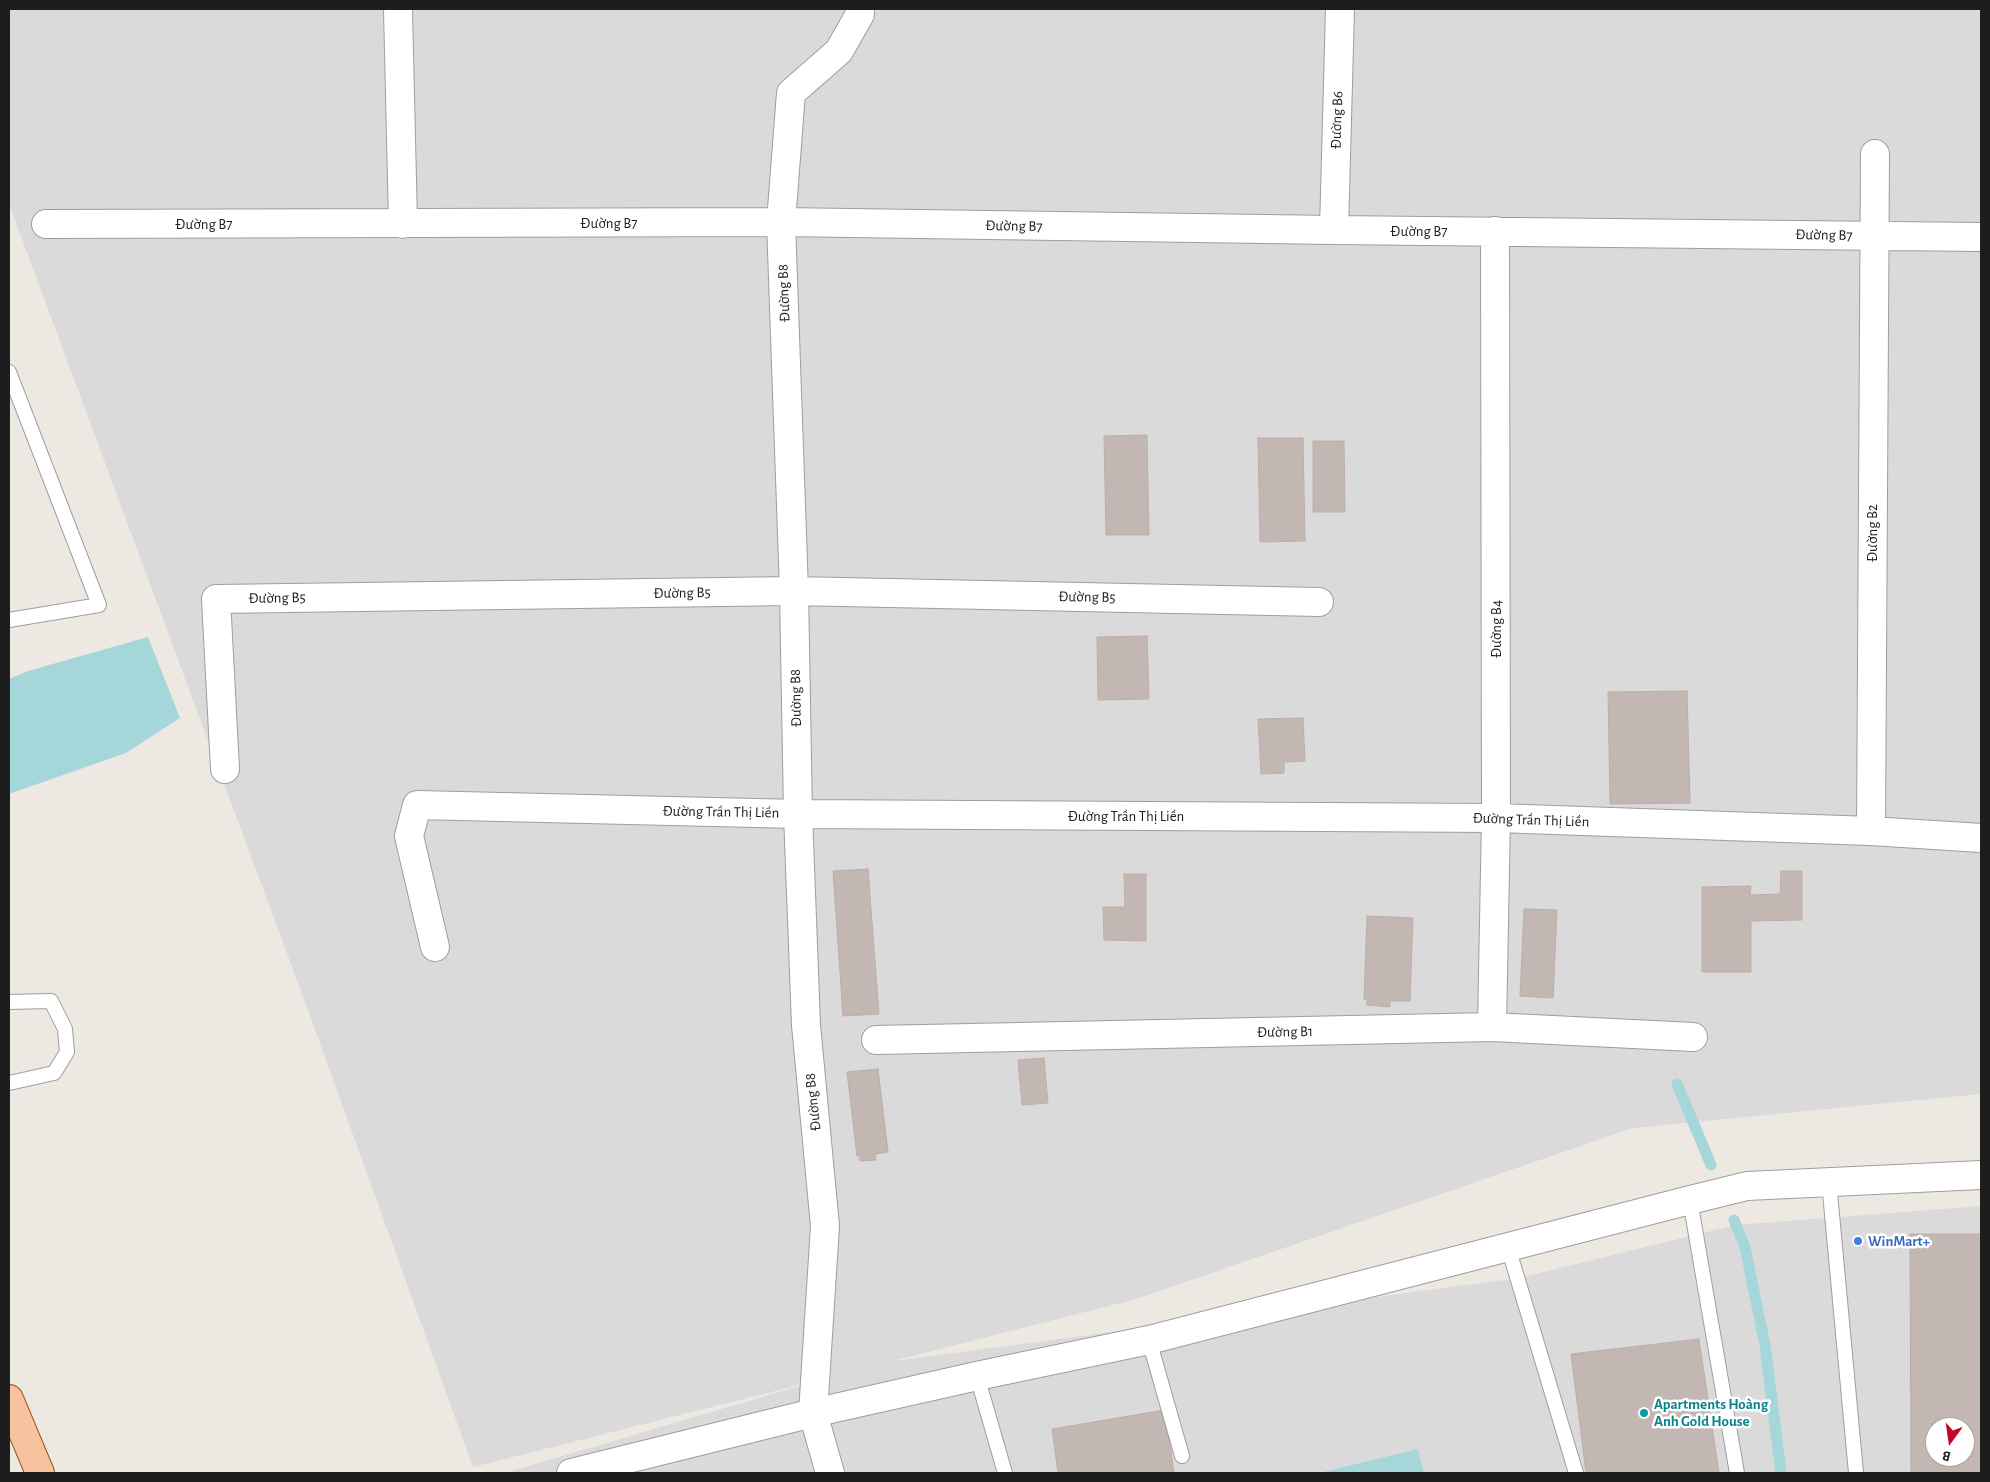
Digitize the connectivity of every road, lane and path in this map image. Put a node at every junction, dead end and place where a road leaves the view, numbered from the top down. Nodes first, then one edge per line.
1 (398, 9) edge
2 (860, 9) edge
3 (1340, 9) edge
4 (1875, 154) dead end
5 (782, 222) junction
6 (46, 224) dead end
7 (403, 224) junction
8 (1334, 230) junction
9 (1495, 231) junction
10 (1874, 236) junction
11 (1981, 237) edge
12 (9, 372) edge
13 (794, 591) junction
14 (1319, 602) dead end
15 (9, 620) edge
16 (225, 769) dead end
17 (798, 814) junction
18 (1496, 818) junction
19 (1871, 831) junction
20 (1981, 838) edge
21 (435, 947) dead end
22 (9, 1002) edge
23 (1492, 1027) junction
24 (1693, 1037) dead end
25 (876, 1040) dead end
26 (9, 1083) edge
27 (1981, 1175) edge
28 (1829, 1182) junction
29 (1690, 1200) junction
30 (1508, 1247) junction
31 (1149, 1340) junction
32 (977, 1376) junction
33 (9, 1399) edge
34 (813, 1413) junction
35 (1182, 1456) dead end
36 (40, 1473) edge
37 (571, 1473) edge
38 (830, 1473) edge
39 (1005, 1473) edge
40 (1576, 1473) edge
41 (1737, 1473) edge
42 (1856, 1473) edge

1 - 7 street
2 - 5 street, Đường B8
3 - 8 street, Đường B6
4 - 10 street, Đường B2
5 - 7 street, Đường B7
5 - 8 street, Đường B7
5 - 13 street, Đường B8
6 - 7 street, Đường B7
8 - 9 street, Đường B7
9 - 10 street, Đường B7
9 - 18 street, Đường B4
10 - 11 street, Đường B7
10 - 19 street, Đường B2
12 - 15 lane
13 - 14 street, Đường B5
13 - 16 street, Đường B5
13 - 17 street, Đường B8
17 - 18 street, Đường Trần Thị Liền
17 - 21 street, Đường Trần Thị Liền
17 - 34 street, Đường B8
18 - 19 street, Đường Trần Thị Liền
18 - 23 street, Đường B4
19 - 20 street, Đường Trần Thị Liền
22 - 26 lane
23 - 24 street, Đường B1
23 - 25 street, Đường B1
27 - 28 street
28 - 29 street
28 - 42 lane
29 - 30 street
29 - 41 lane
30 - 31 street
30 - 40 lane
31 - 32 street
31 - 35 lane
32 - 34 street
32 - 39 lane
33 - 36 main road
34 - 37 street
34 - 38 street, Đường B8

